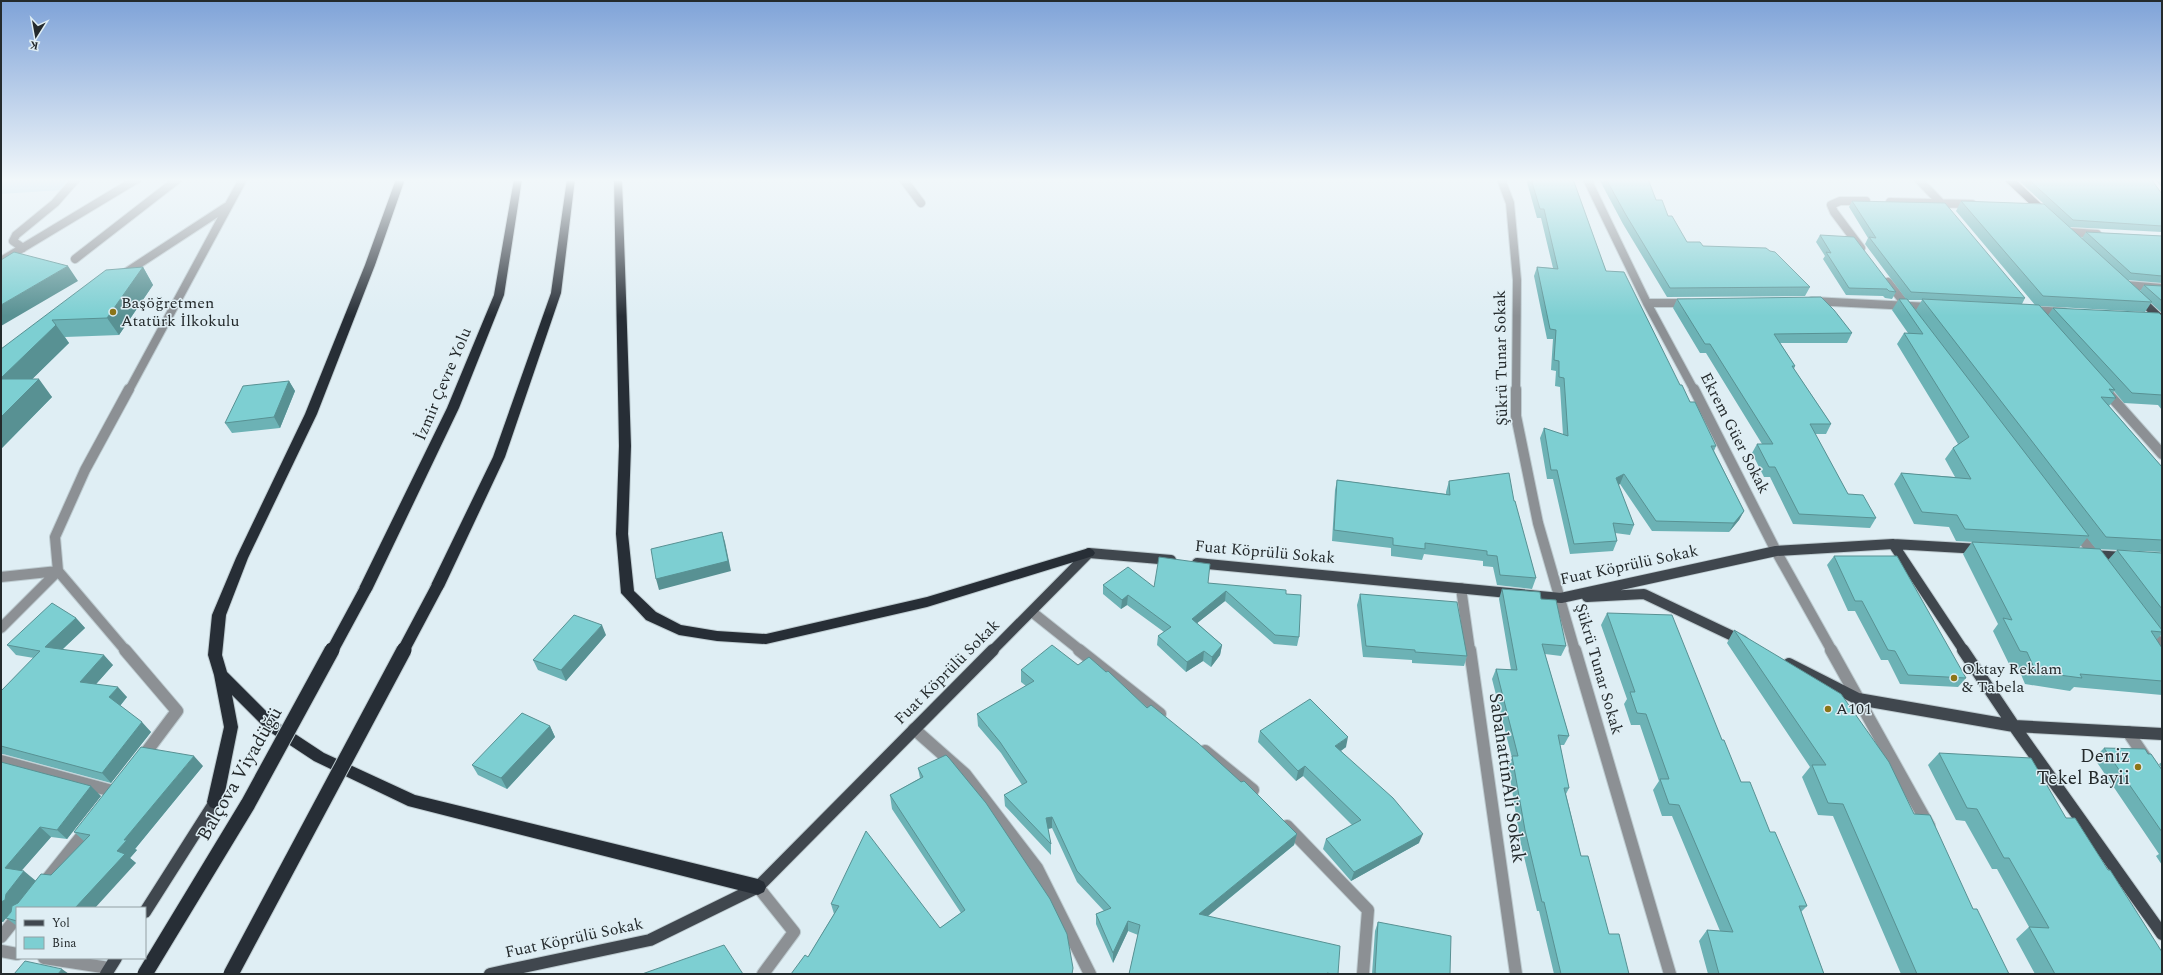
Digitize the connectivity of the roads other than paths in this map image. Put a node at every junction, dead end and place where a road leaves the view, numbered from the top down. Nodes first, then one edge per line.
1 (29, 224) edge
2 (61, 224) edge
3 (119, 224) edge
4 (200, 224) edge
5 (218, 224) edge
6 (385, 224) edge
7 (510, 224) edge
8 (565, 224) edge
9 (619, 224) edge
10 (1512, 224) edge
11 (1608, 224) edge
12 (1844, 224) edge
13 (2066, 230) joint
14 (2108, 234) edge
15 (2080, 243) edge
16 (23, 248) junction
17 (1868, 256) edge
18 (75, 259) dead end
19 (1, 261) edge
20 (1882, 275) edge
21 (114, 280) edge
22 (2123, 282) joint
23 (2162, 288) edge
24 (1805, 301) edge
25 (1647, 303) junction
26 (1694, 303) edge
27 (1906, 307) junction
28 (1938, 308) edge
29 (2072, 313) edge
30 (2143, 317) edge
31 (1916, 319) edge
32 (2161, 319) edge
33 (2042, 322) edge
34 (2100, 385) edge
35 (2162, 454) edge
36 (2070, 523) edge
37 (1893, 544) junction
38 (1994, 550) edge
39 (1776, 551) junction
40 (1089, 553) junction
41 (2079, 554) edge
42 (2094, 555) junction
43 (2132, 557) edge
44 (2103, 567) edge
45 (58, 571) junction
46 (1, 577) edge
47 (1461, 588) junction
48 (365, 590) joint
49 (1561, 598) junction
50 (1032, 612) junction
51 (2144, 622) edge
52 (1, 628) edge
53 (1755, 647) edge
54 (2162, 647) edge
55 (1776, 657) edge
56 (221, 675) junction
57 (1858, 699) junction
58 (1172, 724) edge
59 (2014, 726) junction
60 (914, 729) junction
61 (2128, 732) junction
62 (2162, 734) edge
63 (1197, 744) edge
64 (1, 761) edge
65 (135, 767) edge
66 (126, 780) edge
67 (2162, 782) edge
68 (116, 792) junction
69 (1261, 799) edge
70 (215, 802) joint
71 (107, 805) edge
72 (1277, 816) edge
73 (97, 817) edge
74 (1936, 840) edge
75 (758, 887) junction
76 (25, 907) edge
77 (146, 910) edge
78 (16, 918) edge
79 (2162, 934) edge
80 (1, 937) edge
81 (1, 951) edge
82 (16, 954) edge
83 (51, 959) edge
84 (110, 967) edge
85 (145, 974) edge
86 (231, 974) edge
87 (490, 974) edge
88 (762, 974) edge
89 (1090, 974) edge
90 (1363, 974) edge
91 (1516, 974) edge
92 (1670, 974) edge

1 - 16 street
2 - 16 street
3 - 18 street
4 - 21 street
5 - 45 street
6 - 56 highway
7 - 48 highway, İzmir Çevre Yolu
8 - 86 highway, bridge
9 - 40 highway
10 - 49 street, Şükrü Tunar Sokak
11 - 25 street, Ekrem Güer Sokak
12 - 17 street
13 - 14 street
13 - 15 main road
16 - 19 street
20 - 27 street
22 - 23 street
22 - 32 main road
24 - 27 street
25 - 26 street
25 - 39 street, Ekrem Güer Sokak
27 - 28 street
27 - 31 street
29 - 33 street
30 - 32 street
34 - 35 street
36 - 42 street
37 - 38 main road, Fuat Köprülü Sokak
37 - 39 main road, Fuat Köprülü Sokak
37 - 59 main road
39 - 49 main road, Fuat Köprülü Sokak
39 - 57 street, Ekrem Güer Sokak
40 - 47 main road, Fuat Köprülü Sokak
40 - 50 main road, Fuat Köprülü Sokak
41 - 42 main road
42 - 43 main road
42 - 44 street
45 - 46 street
45 - 52 street
45 - 65 street
47 - 49 main road, Fuat Köprülü Sokak
47 - 91 street, SabahattinAli Sokak
48 - 85 highway, Balçova Viyadüğü, bridge
49 - 53 main road
49 - 92 street, Şükrü Tunar Sokak
50 - 58 street
50 - 60 main road, Fuat Köprülü Sokak
51 - 54 street
55 - 57 main road
56 - 70 highway
56 - 75 highway
57 - 59 main road
57 - 74 street, Ekrem Güer Sokak
59 - 61 main road
59 - 79 main road
60 - 75 main road, Fuat Köprülü Sokak
60 - 89 street
61 - 62 main road
61 - 67 street
63 - 69 street
64 - 68 street
66 - 68 street
68 - 71 street
70 - 77 main road
72 - 90 street
73 - 76 street
75 - 87 main road, Fuat Köprülü Sokak
75 - 88 street
78 - 80 street
81 - 82 street
83 - 84 street

